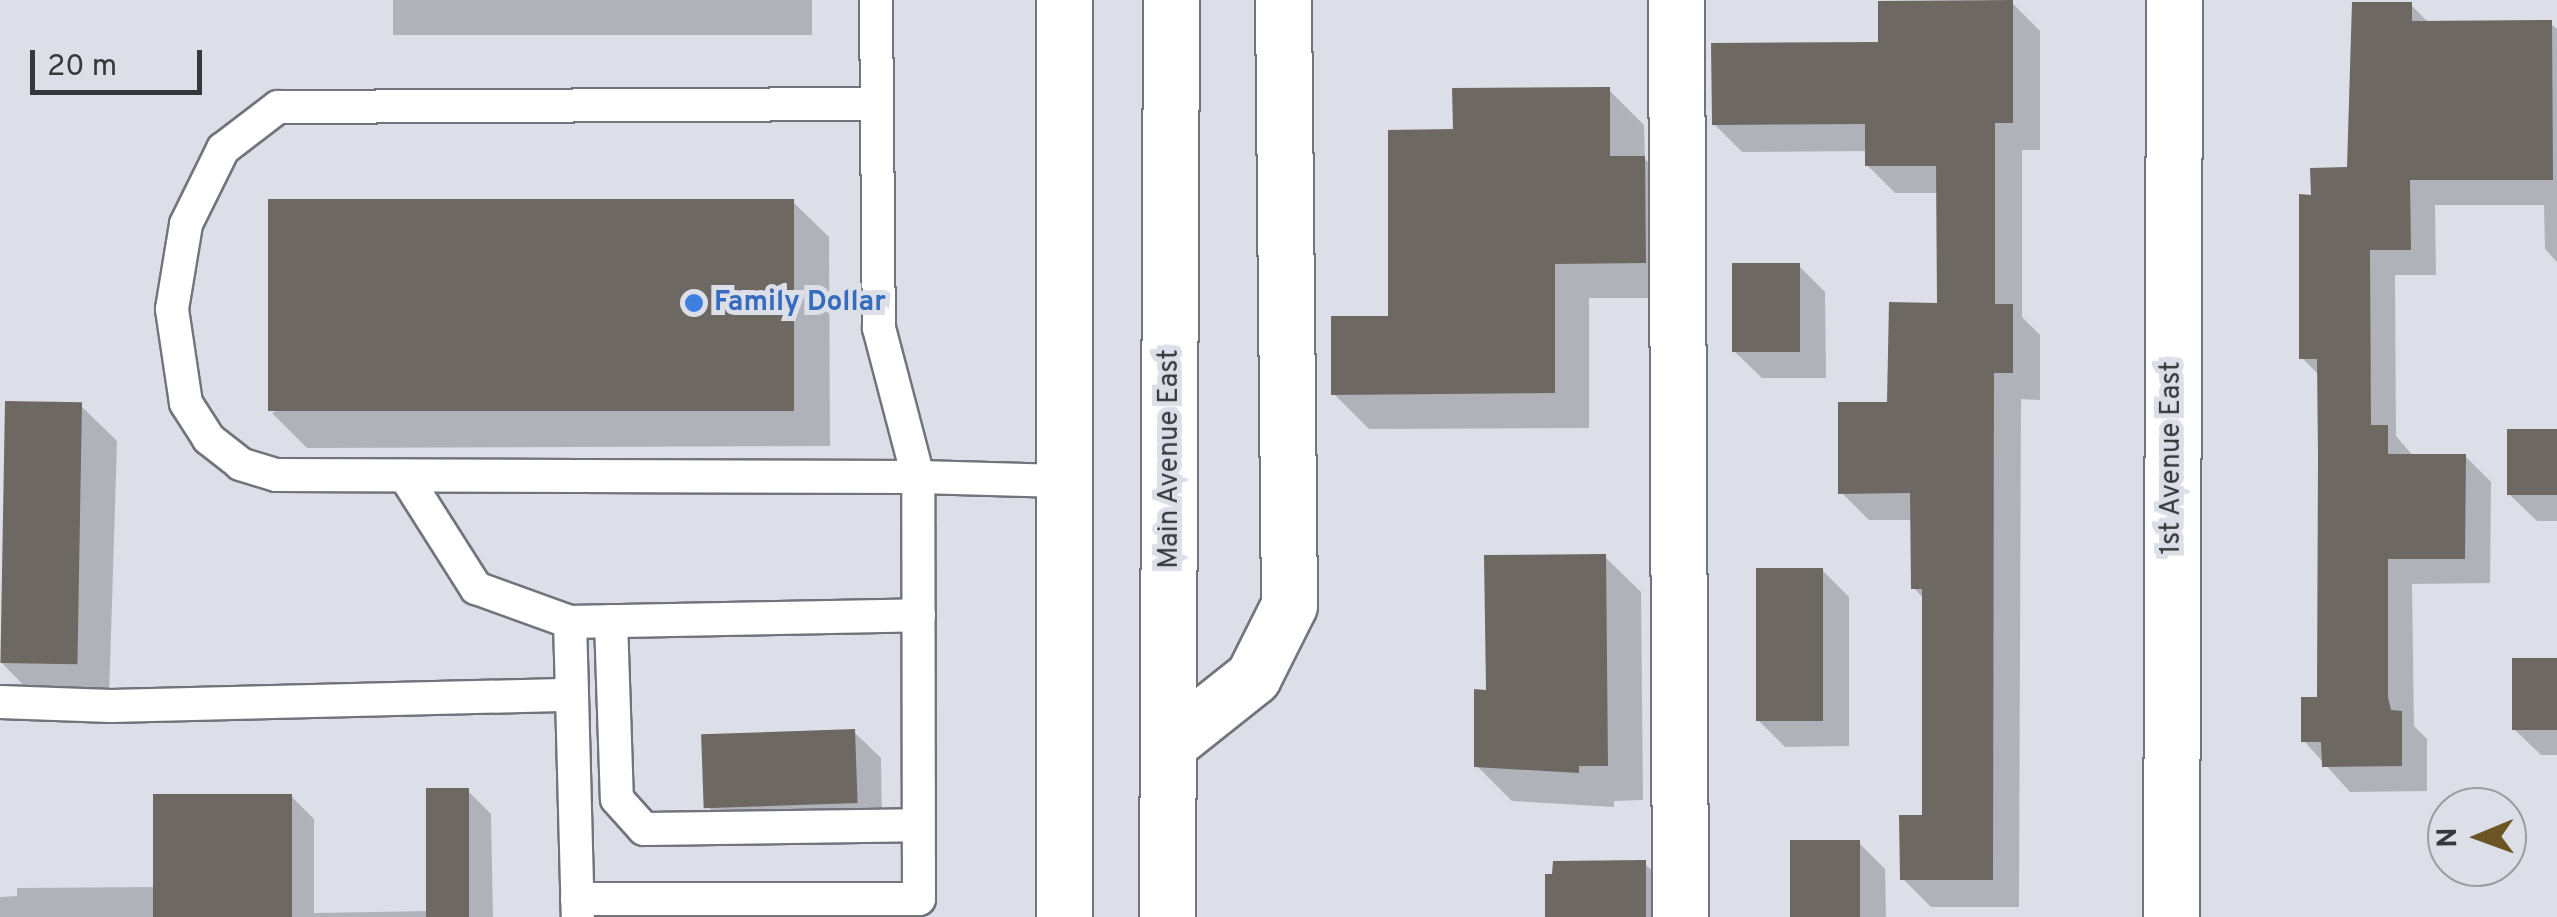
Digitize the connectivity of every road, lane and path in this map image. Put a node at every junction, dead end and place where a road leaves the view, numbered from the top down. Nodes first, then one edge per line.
1 (876, 0) edge
2 (1064, 0) edge
3 (1171, 0) edge
4 (1283, 0) edge
5 (1676, 0) edge
6 (2174, 0) edge
7 (877, 104) junction
8 (405, 476) junction
9 (918, 476) junction
10 (1063, 481) junction
11 (919, 615) junction
12 (611, 621) junction
13 (570, 622) junction
14 (572, 694) junction
15 (0, 702) edge
16 (1170, 743) junction
17 (918, 824) junction
18 (875, 899) junction
19 (667, 906) edge
20 (578, 908) edge
21 (722, 917) edge
22 (840, 917) edge
23 (1064, 917) edge
24 (1168, 917) edge
25 (1680, 917) edge
26 (2172, 917) edge

1 - 7 lane
2 - 10 street
3 - 16 street, Main Avenue East
4 - 16 street
5 - 25 street
6 - 26 street, 1st Avenue East
7 - 8 lane
7 - 9 lane
8 - 9 lane
8 - 13 lane
9 - 10 lane
9 - 11 lane
10 - 23 street
11 - 12 lane
11 - 17 lane
12 - 13 lane
12 - 17 lane
13 - 14 lane
14 - 15 lane
14 - 20 lane
16 - 24 street, Main Avenue East
17 - 18 lane
18 - 19 lane
18 - 22 lane
19 - 20 lane
19 - 21 lane

